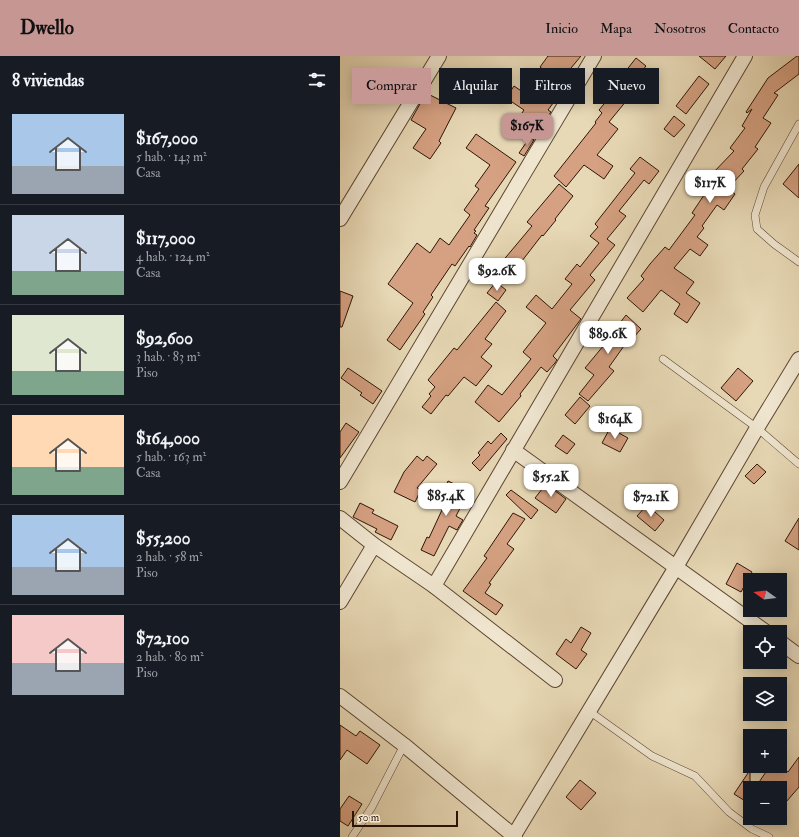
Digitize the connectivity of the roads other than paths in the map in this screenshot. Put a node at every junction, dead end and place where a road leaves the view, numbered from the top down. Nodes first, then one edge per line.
1 (439, 56) edge
2 (594, 56) edge
3 (744, 56) edge
4 (799, 124) edge
5 (340, 219) edge
6 (799, 262) edge
7 (663, 359) dead end
8 (799, 359) edge
9 (757, 428) junction
10 (514, 450) junction
11 (799, 464) edge
12 (340, 482) edge
13 (340, 518) edge
14 (374, 545) junction
15 (676, 567) junction
16 (434, 586) junction
17 (340, 602) edge
18 (756, 625) edge
19 (787, 647) edge
20 (799, 656) edge
21 (555, 680) dead end
22 (340, 696) edge
23 (589, 711) junction
24 (404, 745) junction
25 (352, 837) edge
26 (514, 837) edge
27 (770, 837) edge

1 - 5 street
2 - 12 street
3 - 10 street
4 - 6 lane
7 - 9 lane
8 - 9 street
9 - 11 lane
9 - 15 street
10 - 15 street
10 - 16 street
13 - 14 street
14 - 16 street
14 - 17 street
15 - 18 street
15 - 23 street
16 - 21 street
19 - 20 street
22 - 24 street
23 - 26 street
23 - 27 lane
24 - 25 lane
24 - 26 street

